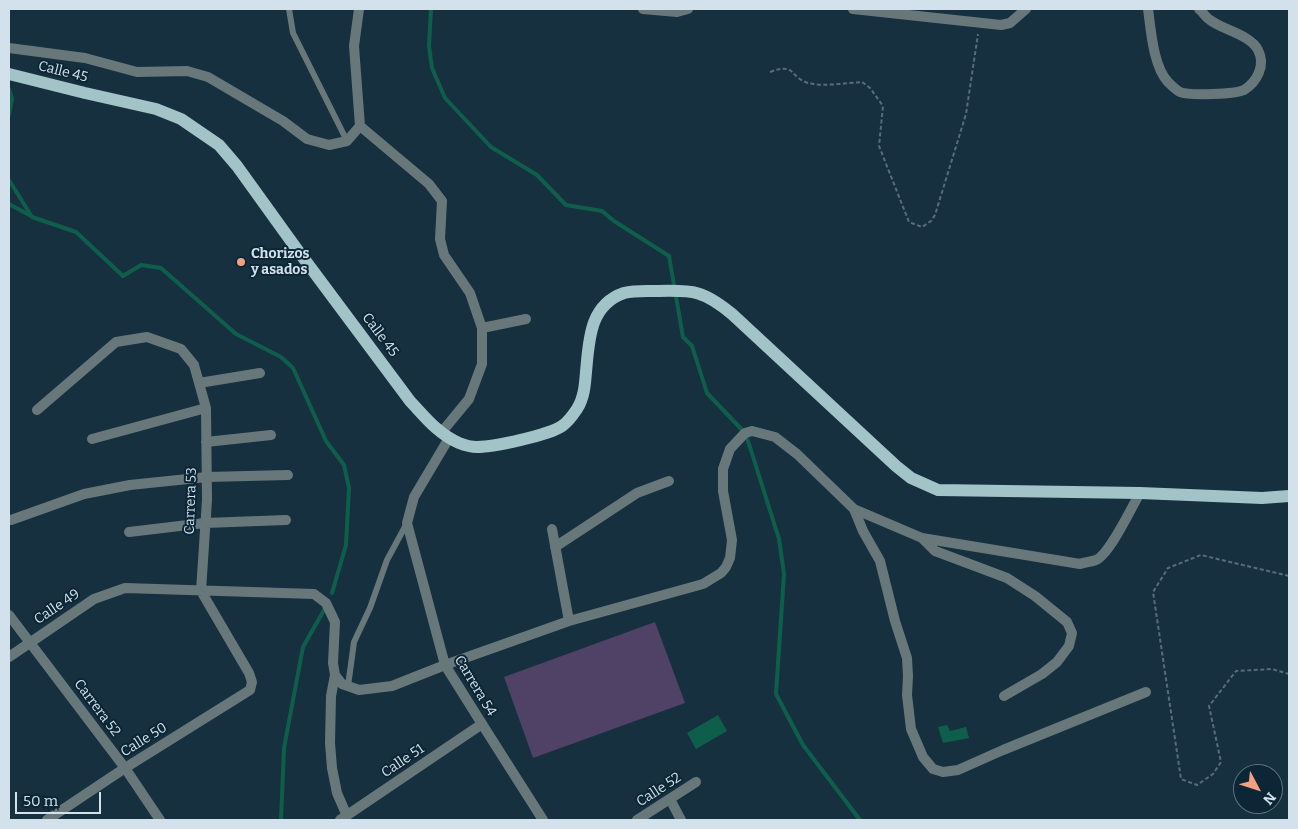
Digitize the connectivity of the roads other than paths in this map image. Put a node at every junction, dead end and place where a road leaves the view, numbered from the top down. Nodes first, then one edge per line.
1 (289, 9) edge
2 (359, 9) edge
3 (644, 9) edge
4 (688, 9) edge
5 (853, 9) edge
6 (1026, 9) edge
7 (1148, 9) edge
8 (1200, 9) edge
9 (9, 48) edge
10 (9, 74) edge
11 (360, 126) junction
12 (347, 141) junction
13 (526, 319) dead end
14 (482, 328) junction
15 (260, 373) dead end
16 (199, 383) junction
17 (206, 408) junction
18 (37, 410) dead end
19 (271, 435) dead end
20 (445, 435) junction
21 (92, 439) dead end
22 (206, 442) junction
23 (288, 475) dead end
24 (207, 477) junction
25 (669, 481) dead end
26 (1140, 493) junction
27 (1289, 496) edge
28 (854, 509) junction
29 (12, 520) dead end
30 (286, 520) dead end
31 (205, 523) junction
32 (406, 523) junction
33 (552, 529) dead end
34 (129, 532) dead end
35 (922, 538) junction
36 (555, 547) junction
37 (201, 591) junction
38 (9, 615) edge
39 (568, 621) junction
40 (30, 643) junction
41 (9, 657) edge
42 (445, 665) junction
43 (335, 675) junction
44 (348, 686) junction
45 (1146, 692) dead end
46 (1004, 696) dead end
47 (482, 724) junction
48 (125, 768) junction
49 (696, 782) dead end
50 (670, 799) junction
51 (346, 819) edge
52 (46, 820) edge
53 (160, 820) edge
54 (543, 820) edge
55 (637, 820) edge
56 (681, 820) edge

1 - 12 lane
2 - 11 street
3 - 4 street
5 - 6 street
7 - 8 street
9 - 12 street
10 - 20 main road, Calle 45
11 - 12 street
11 - 14 street
13 - 14 street
14 - 20 street
15 - 16 street
16 - 17 street, Carrera 53
16 - 18 street, Carrera 53
17 - 21 street
17 - 22 street, Carrera 53
19 - 22 street
20 - 26 main road, Calle 45
20 - 32 street
22 - 24 street, Carrera 53
23 - 24 street
24 - 29 street
24 - 31 street, Carrera 53
25 - 36 street
26 - 27 main road
26 - 35 street
28 - 35 street
28 - 39 street
28 - 45 street
30 - 31 street
31 - 34 street
31 - 37 street, Carrera 53
32 - 42 street, Carrera 54
32 - 44 lane
33 - 36 street
35 - 46 street
36 - 39 street
37 - 40 street, Calle 49
37 - 43 street
37 - 48 street, Calle 50
38 - 40 street, Carrera 52
39 - 42 street
40 - 41 street, Calle 49
40 - 48 street, Carrera 52
42 - 44 street
42 - 47 street, Carrera 54
43 - 44 street
43 - 51 street
47 - 51 street, Calle 51
47 - 54 street, Carrera 54
48 - 52 street, Calle 50
48 - 53 street, Carrera 52
49 - 50 street, Calle 52
50 - 55 street, Calle 52
50 - 56 street

